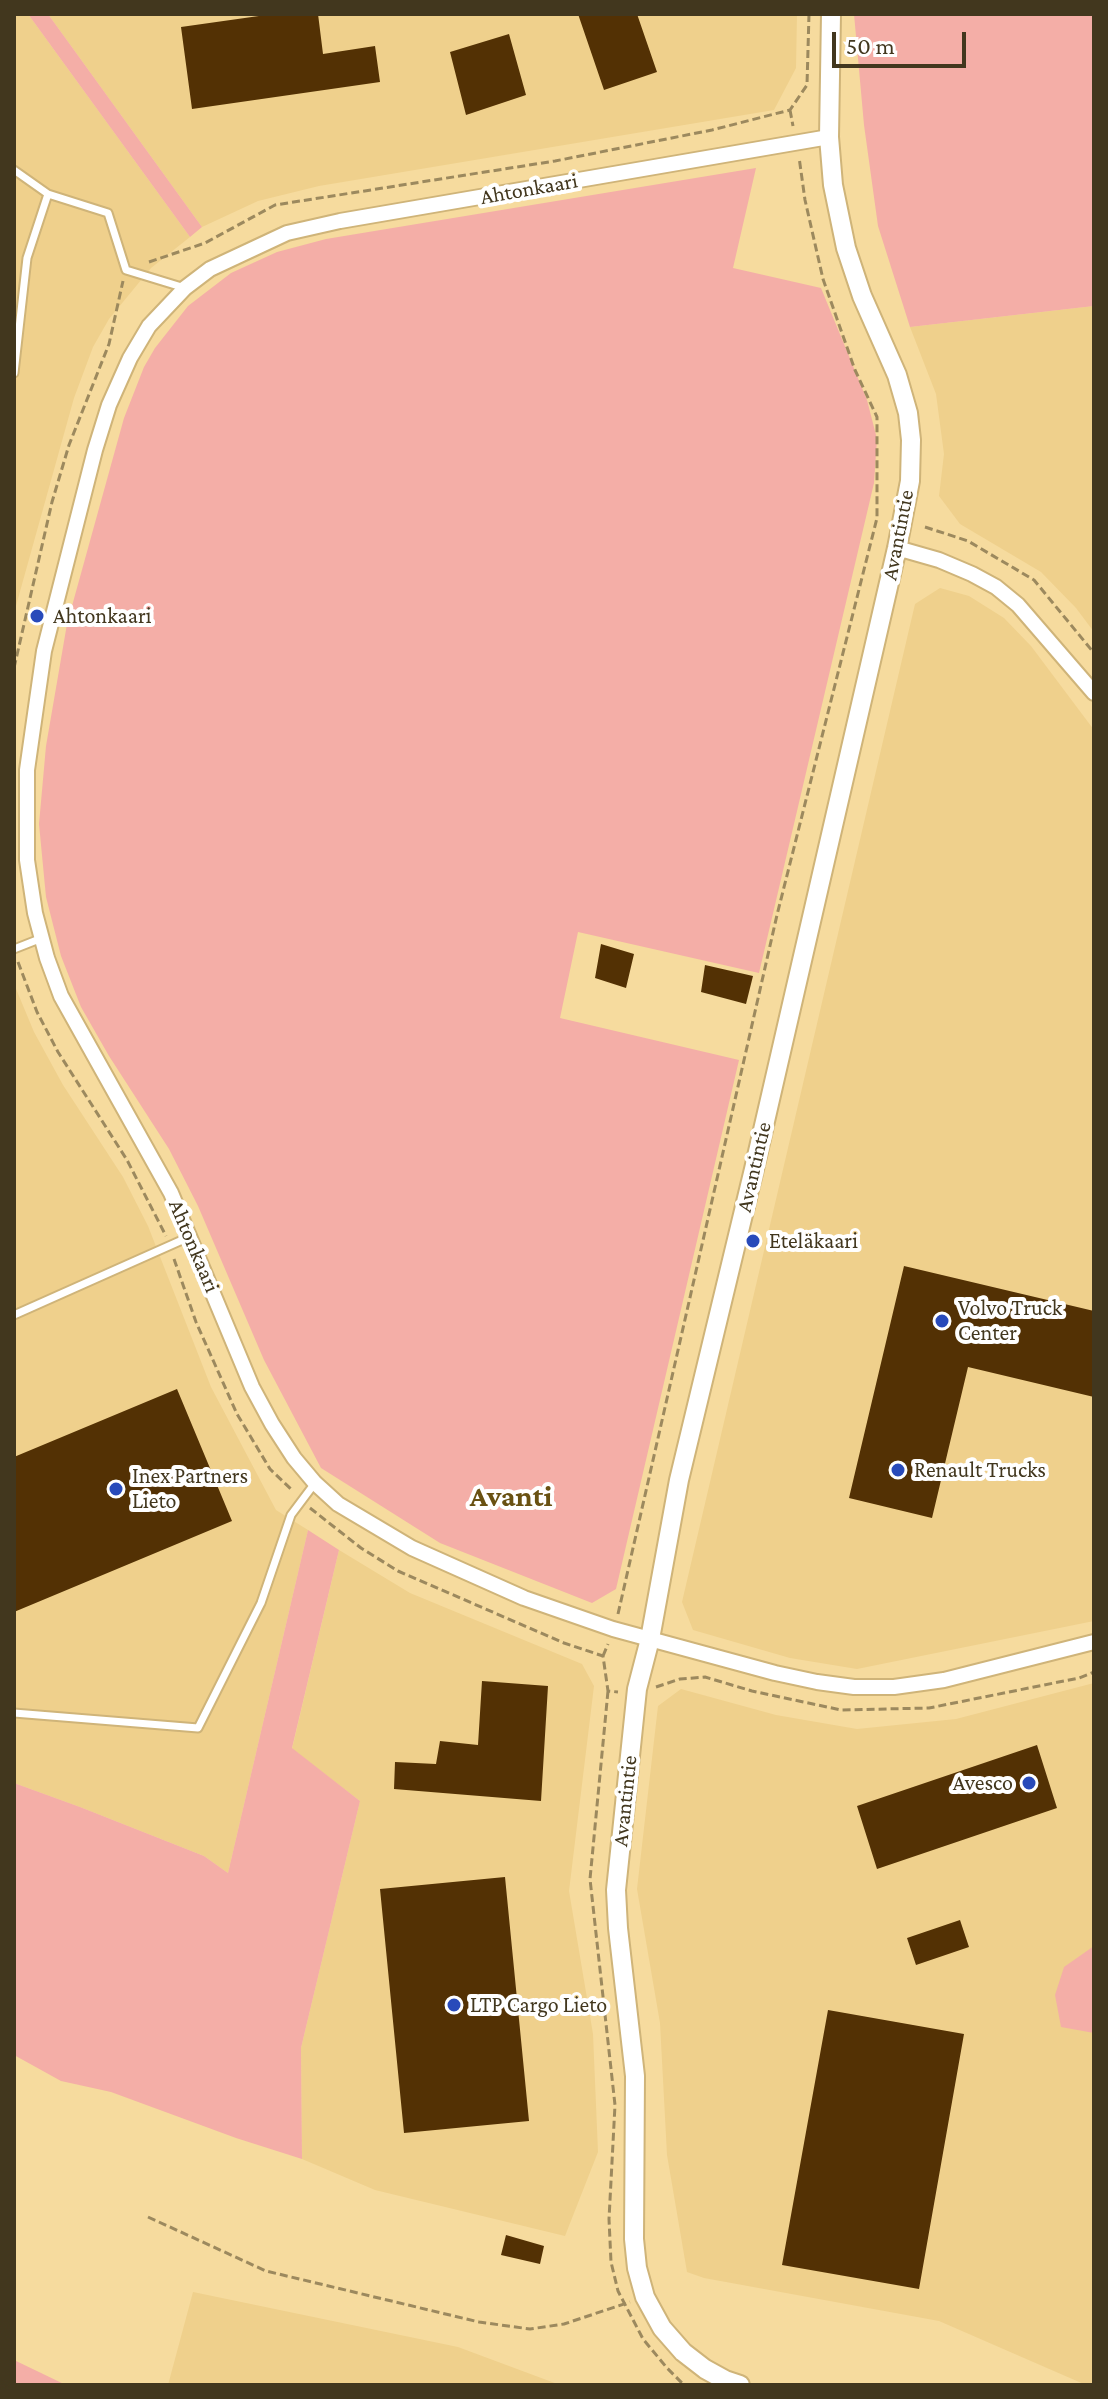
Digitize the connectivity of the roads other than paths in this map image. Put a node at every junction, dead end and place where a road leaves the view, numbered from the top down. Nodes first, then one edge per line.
1 (831, 14) edge
2 (829, 137) junction
3 (14, 170) edge
4 (48, 194) junction
5 (185, 288) junction
6 (14, 373) edge
7 (897, 548) junction
8 (1094, 693) edge
9 (21, 860) edge
10 (42, 938) junction
11 (14, 950) edge
12 (191, 1236) junction
13 (14, 1315) edge
14 (315, 1483) junction
15 (650, 1639) junction
16 (1094, 1642) edge
17 (14, 1713) edge
18 (740, 2385) edge

1 - 2 street, Avantintie
2 - 5 street, Ahtonkaari
2 - 7 street, Avantintie
3 - 4 lane
4 - 5 lane
4 - 6 lane
5 - 9 street, Ahtonkaari
7 - 8 street
7 - 15 street, Avantintie
9 - 10 street, Ahtonkaari
10 - 11 lane
10 - 12 street, Ahtonkaari
12 - 13 lane
12 - 14 street, Ahtonkaari
14 - 15 street, Ahtonkaari
14 - 17 lane
15 - 16 street
15 - 18 street, Avantintie

